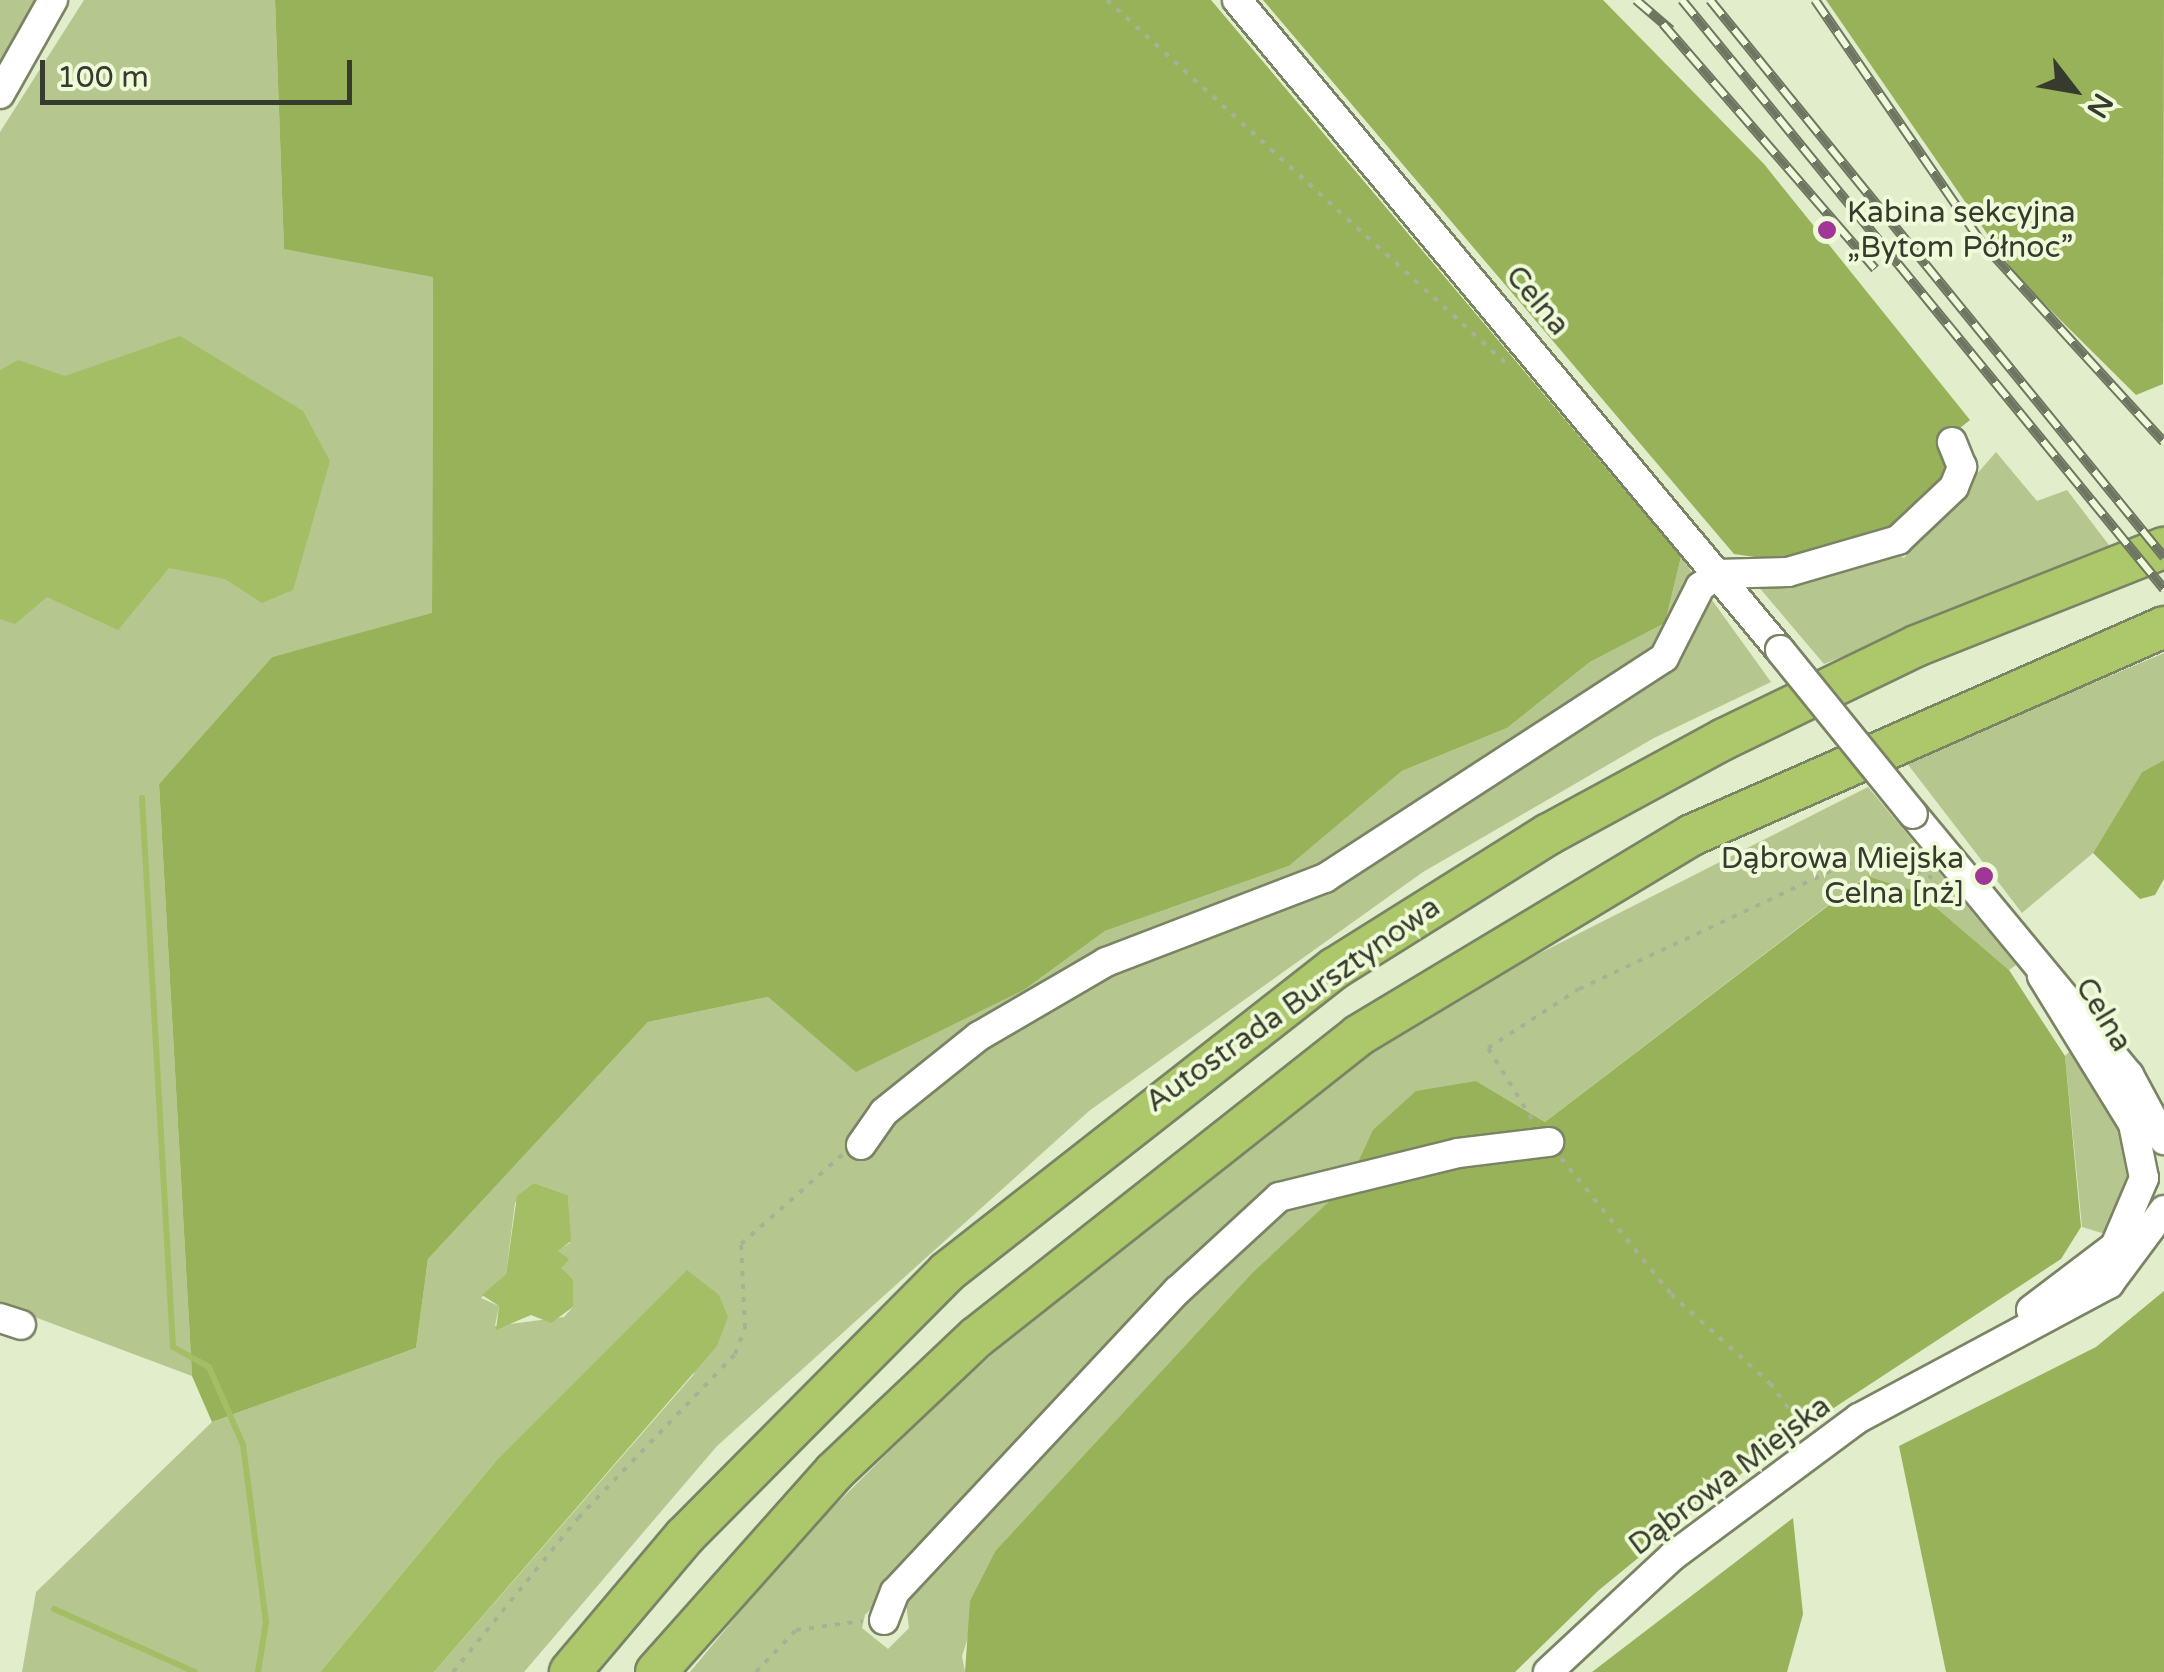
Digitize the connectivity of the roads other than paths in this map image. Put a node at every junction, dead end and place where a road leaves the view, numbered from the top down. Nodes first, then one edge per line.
1 (53, 0) edge
2 (1237, 0) edge
3 (0, 94) edge
4 (1952, 442) dead end
5 (2164, 548) edge
6 (1718, 574) junction
7 (2164, 627) edge
8 (2042, 976) junction
9 (2164, 1140) edge
10 (1549, 1142) road end
11 (861, 1145) road end
12 (2156, 1205) edge
13 (884, 1620) road end
14 (570, 1672) edge
15 (656, 1672) edge
16 (1548, 1672) edge

1 - 3 street
2 - 6 street, Celna
4 - 6 street
5 - 14 highway, Autostrada Bursztynowa
6 - 8 street, Celna, bridge
6 - 11 street
7 - 15 highway, Autostrada Bursztynowa
8 - 9 street, Celna
8 - 12 street, Celna
10 - 13 street
12 - 16 street, Dąbrowa Miejska

